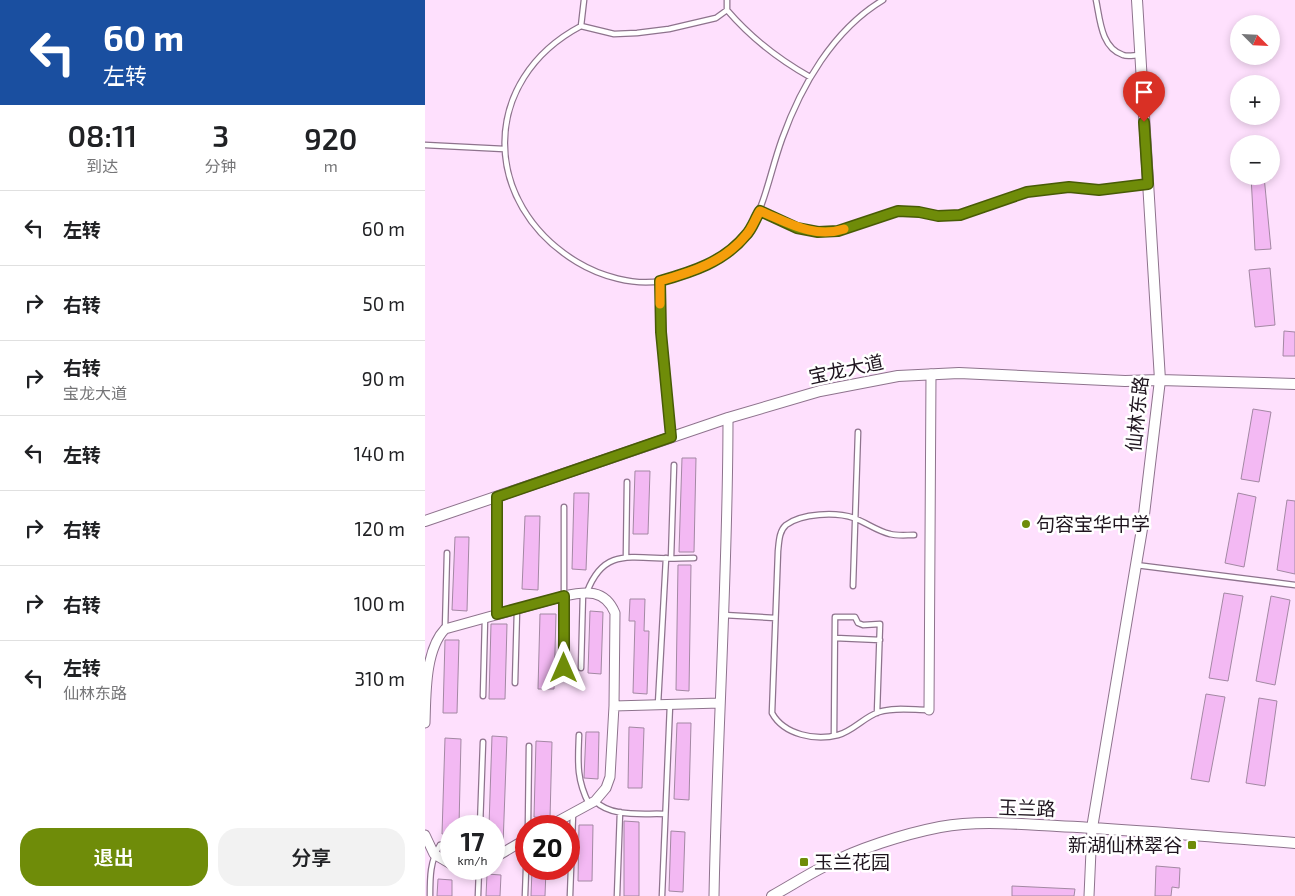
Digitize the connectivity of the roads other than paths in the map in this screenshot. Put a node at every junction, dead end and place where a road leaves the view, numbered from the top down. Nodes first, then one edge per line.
1 (584, 0) edge
2 (727, 0) edge
3 (883, 0) edge
4 (1096, 0) edge
5 (1137, 0) edge
6 (727, 10) junction
7 (581, 26) junction
8 (1140, 55) junction
9 (810, 77) junction
10 (425, 145) edge
11 (504, 149) junction
12 (1148, 184) junction
13 (760, 211) junction
14 (660, 281) junction
15 (931, 374) junction
16 (1160, 380) junction
17 (1295, 384) edge
18 (728, 418) junction
19 (858, 432) dead end
20 (671, 437) junction
21 (674, 465) dead end
22 (627, 482) dead end
23 (497, 497) junction
24 (565, 508) dead end
25 (855, 519) junction
26 (425, 521) edge
27 (913, 535) dead end
28 (447, 553) dead end
29 (626, 556) junction
30 (669, 558) junction
31 (694, 558) dead end
32 (1136, 565) junction
33 (1295, 585) edge
34 (853, 586) dead end
35 (585, 592) junction
36 (564, 596) junction
37 (517, 609) junction
38 (497, 614) junction
39 (724, 615) junction
40 (485, 618) junction
41 (775, 618) junction
42 (445, 629) junction
43 (835, 638) junction
44 (880, 640) junction
45 (426, 662) edge
46 (564, 668) dead end
47 (581, 668) dead end
48 (515, 683) dead end
49 (483, 696) dead end
50 (720, 703) junction
51 (658, 705) junction
52 (670, 705) junction
53 (614, 706) junction
54 (929, 710) joint
55 (877, 712) junction
56 (425, 724) edge
57 (579, 735) dead end
58 (834, 735) junction
59 (483, 742) dead end
60 (529, 746) dead end
61 (592, 802) junction
62 (573, 812) junction
63 (620, 812) junction
64 (665, 814) junction
65 (480, 815) edge
66 (528, 815) edge
67 (568, 815) edge
68 (1093, 828) junction
69 (425, 835) edge
70 (1295, 843) edge
71 (440, 845) edge
72 (434, 854) junction
73 (440, 858) edge
74 (479, 880) edge
75 (526, 880) edge
76 (430, 896) edge
77 (478, 896) edge
78 (525, 896) edge
79 (570, 896) edge
80 (617, 896) edge
81 (662, 896) edge
82 (715, 896) edge
83 (772, 896) edge
84 (1089, 896) edge

1 - 7 lane
2 - 6 lane
3 - 9 lane
4 - 8 lane
5 - 8 street, 仙林东路
6 - 7 lane
6 - 9 lane
7 - 11 lane
8 - 12 street, 仙林东路
9 - 13 lane
10 - 11 lane
11 - 14 lane
12 - 13 lane
12 - 16 street, 仙林东路
13 - 14 lane
14 - 20 lane
15 - 16 street, 宝龙大道
15 - 18 street, 宝龙大道
15 - 54 street
16 - 17 street, 宝龙大道
16 - 32 street, 仙林东路
18 - 20 street, 宝龙大道
18 - 39 street
19 - 25 lane
20 - 23 street, 宝龙大道
21 - 30 lane
22 - 29 lane
23 - 26 street, 宝龙大道
23 - 38 street
24 - 36 lane
25 - 27 lane
25 - 34 lane
25 - 41 lane
28 - 42 lane
29 - 30 lane
29 - 35 lane
30 - 31 lane
30 - 51 lane
32 - 33 lane
32 - 68 street, 仙林东路
35 - 36 street
35 - 47 lane
35 - 53 street
36 - 37 street
36 - 46 lane
37 - 38 street
37 - 48 lane
38 - 40 street
39 - 41 lane
39 - 50 street
40 - 42 street
40 - 49 lane
41 - 58 lane
42 - 45 street
43 - 44 lane
43 - 44 lane
43 - 58 lane
44 - 55 lane
45 - 56 street
50 - 52 street
50 - 82 street
51 - 52 street
51 - 53 street
52 - 64 lane
53 - 61 street
54 - 55 lane
55 - 58 lane
57 - 61 lane
59 - 65 lane
60 - 66 lane
61 - 62 street
61 - 63 lane
62 - 67 street
62 - 79 lane
63 - 64 lane
63 - 80 lane
64 - 81 lane
68 - 70 street, 玉兰路
68 - 83 street, 玉兰路
68 - 84 street
69 - 72 street
71 - 72 lane
72 - 73 street
72 - 76 lane
74 - 77 lane
75 - 78 lane

